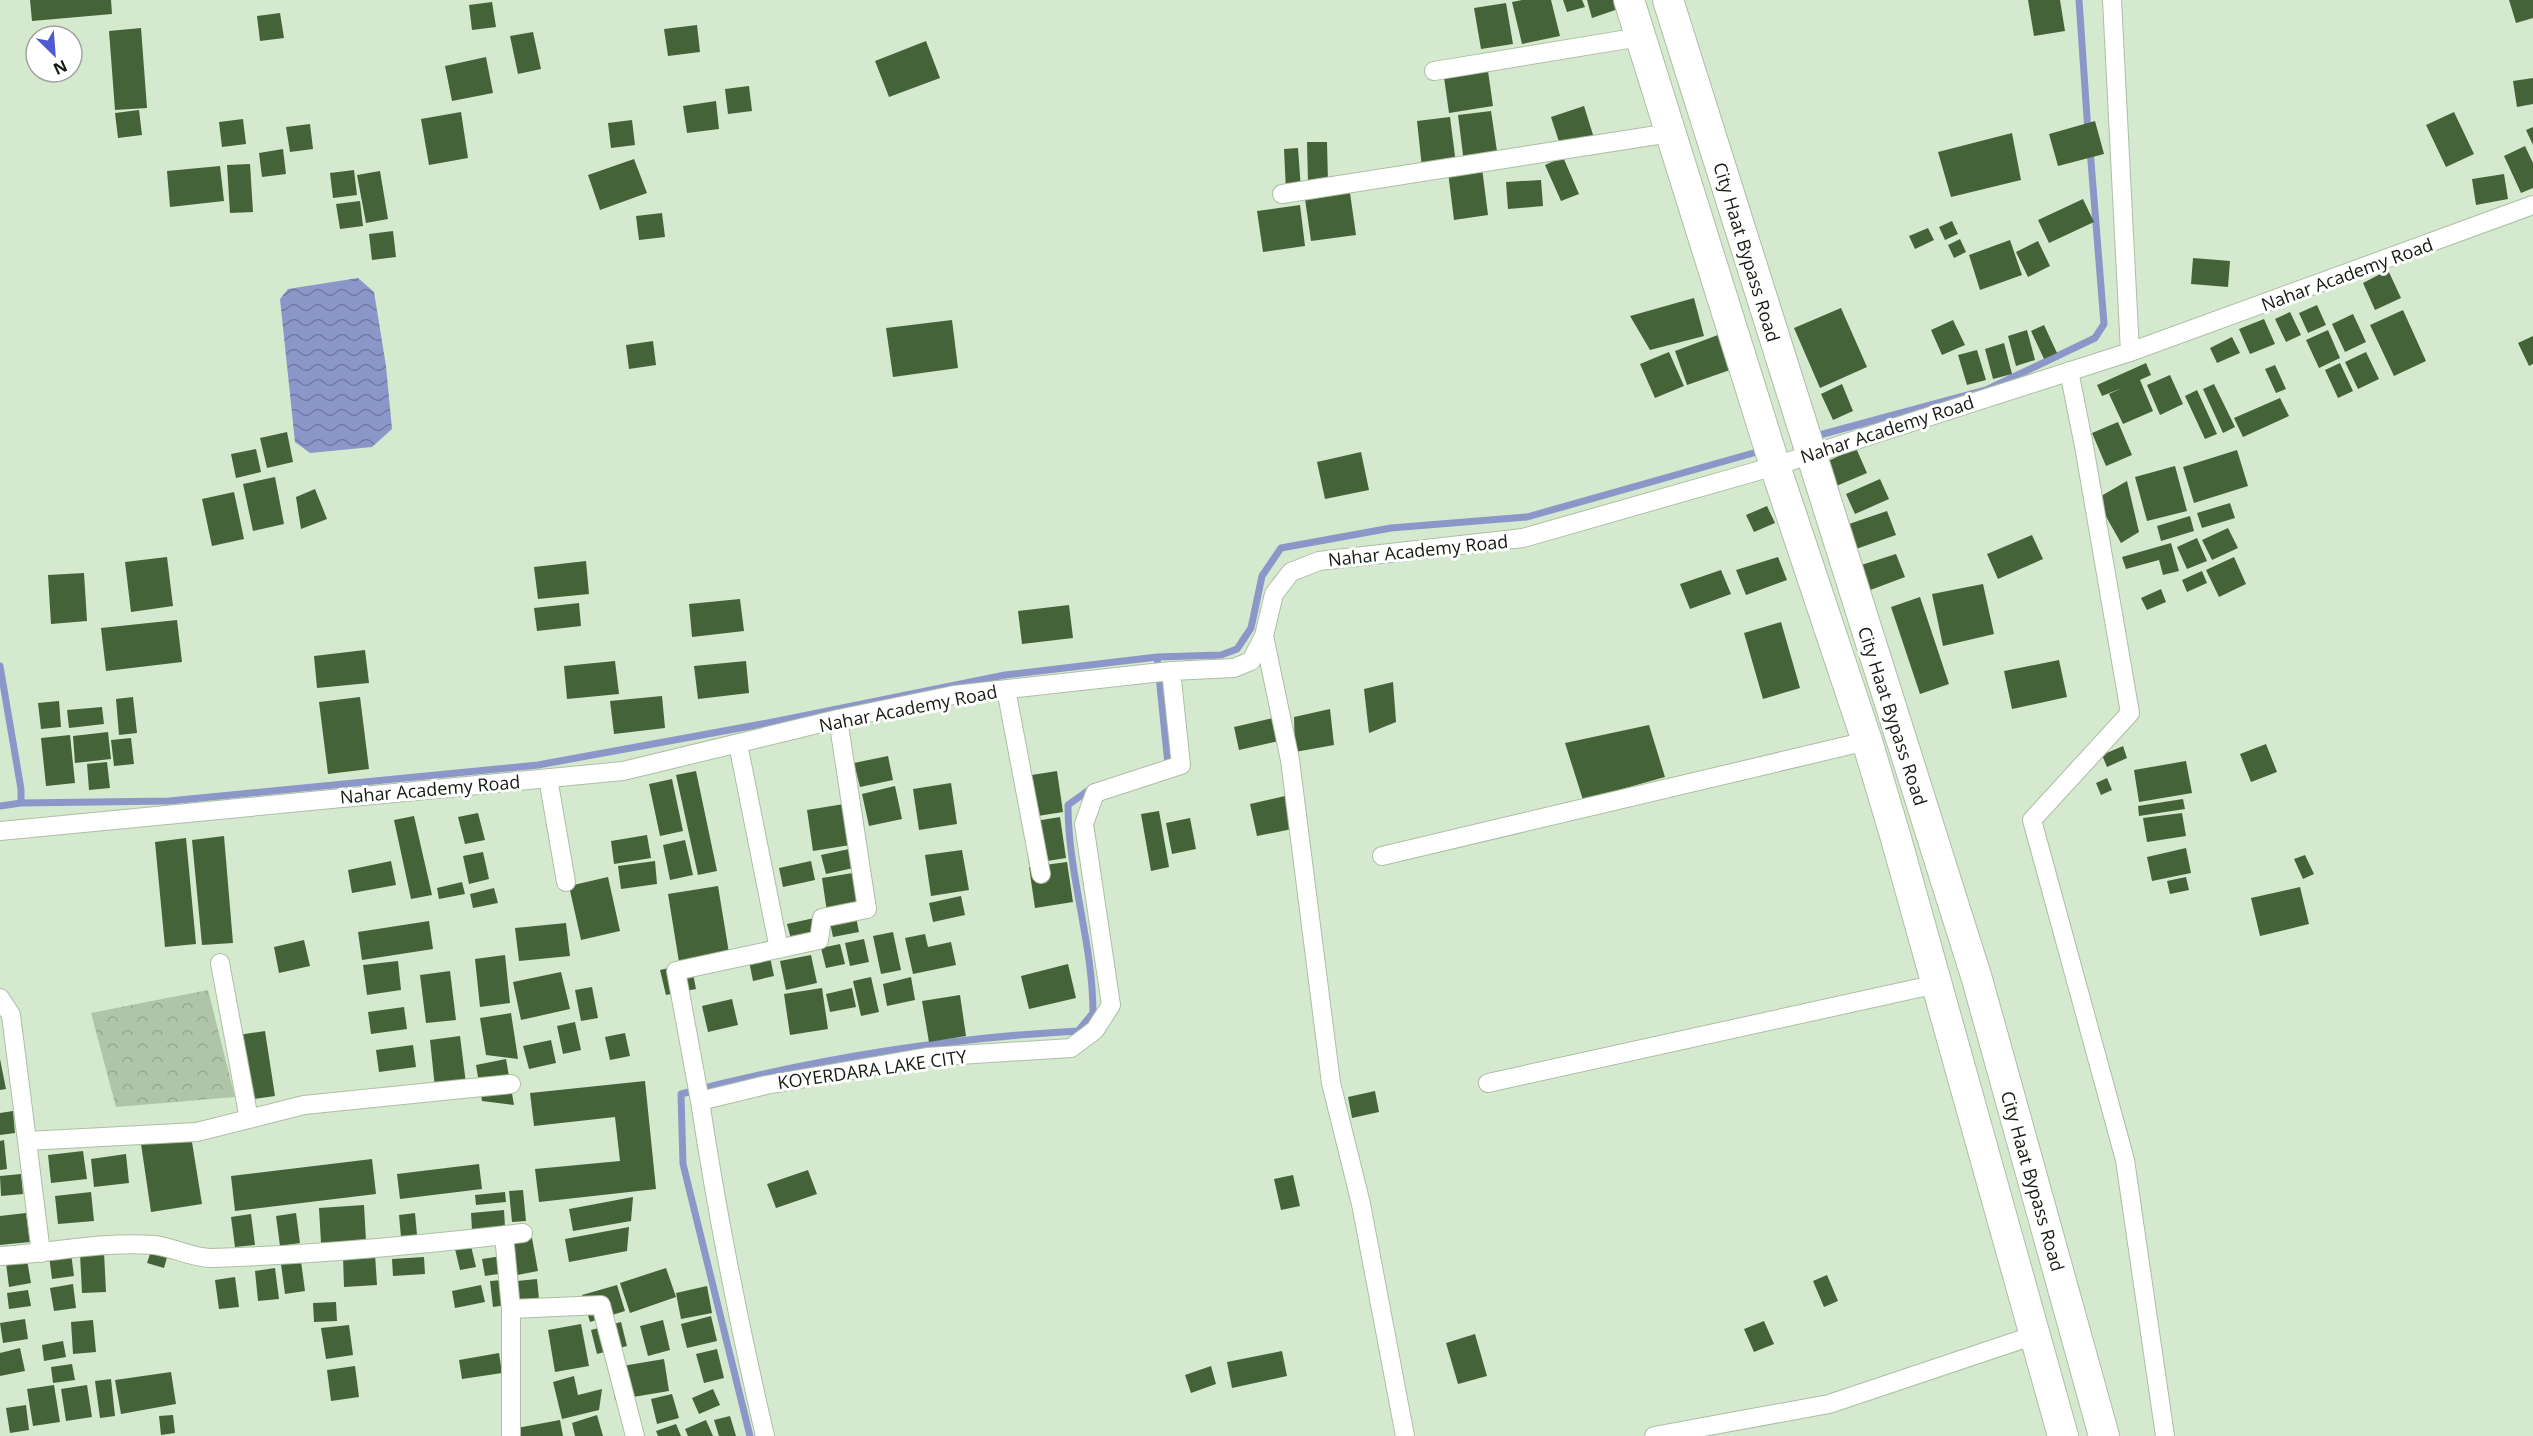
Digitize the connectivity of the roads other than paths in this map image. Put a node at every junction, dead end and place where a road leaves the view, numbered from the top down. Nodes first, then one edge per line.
1 (1629, 0) edge
2 (1668, 0) edge
3 (2112, 0) edge
4 (1640, 37) junction
5 (1434, 71) dead end
6 (1670, 133) junction
7 (1282, 194) dead end
8 (2533, 206) edge
9 (2130, 352) junction
10 (2069, 371) junction
11 (1810, 453) junction
12 (1775, 466) junction
13 (1264, 636) junction
14 (1171, 671) junction
15 (1006, 689) junction
16 (838, 719) junction
17 (1866, 741) junction
18 (738, 744) junction
19 (548, 778) junction
20 (0, 831) edge
21 (1383, 856) dead end
22 (1041, 874) dead end
23 (566, 882) dead end
24 (779, 949) junction
25 (220, 963) dead end
26 (1937, 984) junction
27 (0, 998) edge
28 (1488, 1083) dead end
29 (511, 1084) dead end
30 (700, 1101) junction
31 (249, 1119) junction
32 (27, 1141) junction
33 (523, 1233) dead end
34 (504, 1235) junction
35 (41, 1253) junction
36 (0, 1256) edge
37 (512, 1309) junction
38 (2035, 1335) junction
39 (511, 1436) edge
40 (634, 1436) edge
41 (765, 1436) edge
42 (1405, 1436) edge
43 (1654, 1436) edge
44 (2063, 1436) edge
45 (2104, 1436) edge
46 (2165, 1436) edge

1 - 4 main road, City Haat Bypass Road
2 - 11 main road, City Haat Bypass Road
3 - 9 street
4 - 5 street
4 - 6 main road, City Haat Bypass Road
6 - 7 street
6 - 12 main road, City Haat Bypass Road
8 - 9 street, Nahar Academy Road
9 - 10 street, Nahar Academy Road
10 - 11 street, Nahar Academy Road
10 - 46 street
11 - 12 street, Nahar Academy Road
11 - 45 main road, City Haat Bypass Road
12 - 13 street, Nahar Academy Road
12 - 17 main road, City Haat Bypass Road
13 - 14 street, Nahar Academy Road
13 - 42 street
14 - 15 street, Nahar Academy Road
14 - 30 street, KOYERDARA LAKE CITY
15 - 16 street, Nahar Academy Road
15 - 22 street
16 - 18 street, Nahar Academy Road
16 - 24 street
17 - 21 street
17 - 26 main road, City Haat Bypass Road
18 - 19 street, Nahar Academy Road
18 - 24 street
19 - 20 street, Nahar Academy Road
19 - 23 street
24 - 30 street
25 - 31 street
26 - 28 street
26 - 38 main road, City Haat Bypass Road
27 - 32 street
29 - 31 street
30 - 41 street
31 - 32 street
32 - 35 street
33 - 34 street
34 - 35 street
34 - 37 street
35 - 36 street
37 - 39 street
37 - 40 street
38 - 43 street
38 - 44 main road, City Haat Bypass Road

